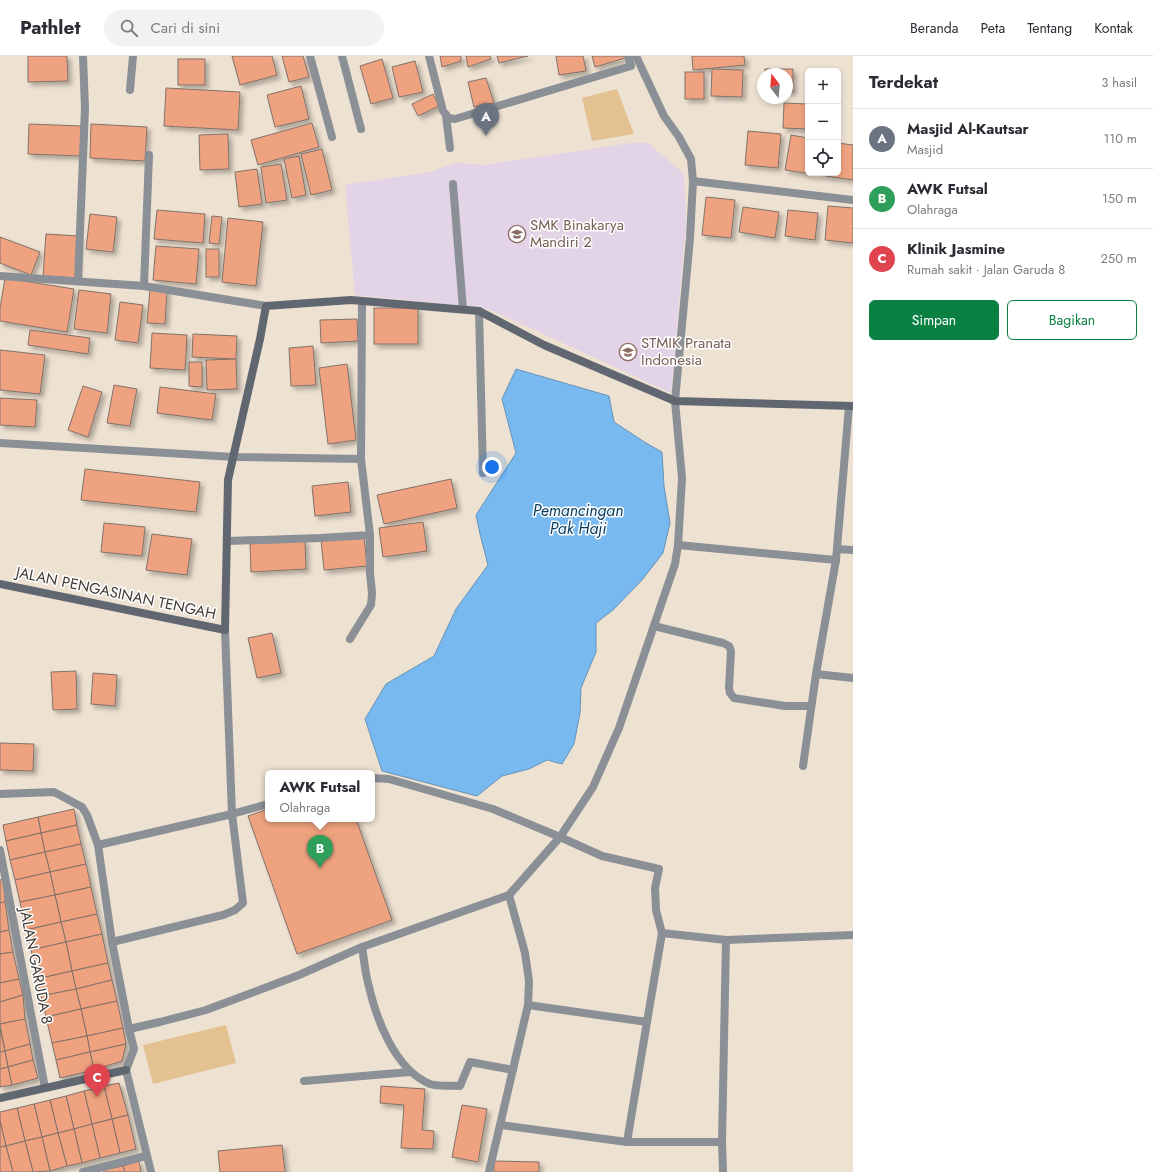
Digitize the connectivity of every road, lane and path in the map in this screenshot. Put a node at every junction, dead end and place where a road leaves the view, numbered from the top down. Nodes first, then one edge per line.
1 (83, 56) edge
2 (133, 56) edge
3 (310, 56) edge
4 (342, 56) edge
5 (429, 56) edge
6 (628, 56) edge
7 (636, 56) edge
8 (130, 90) dead end
9 (446, 116) junction
10 (361, 129) dead end
11 (332, 137) dead end
12 (450, 148) dead end
13 (149, 154) dead end
14 (692, 181) junction
15 (453, 184) dead end
16 (853, 200) edge
17 (0, 276) edge
18 (78, 281) junction
19 (144, 286) junction
20 (362, 302) junction
21 (266, 306) junction
22 (463, 309) junction
23 (479, 311) junction
24 (675, 401) junction
25 (851, 406) edge
26 (0, 443) edge
27 (234, 457) junction
28 (361, 459) junction
29 (483, 473) dead end
30 (370, 535) junction
31 (227, 541) junction
32 (678, 545) junction
33 (837, 549) junction
34 (853, 550) edge
35 (836, 560) junction
36 (0, 584) edge
37 (654, 626) junction
38 (225, 630) junction
39 (350, 639) dead end
40 (816, 674) junction
41 (853, 678) edge
42 (811, 706) junction
43 (802, 766) dead end
44 (375, 778) edge
45 (0, 794) edge
46 (265, 805) edge
47 (232, 814) junction
48 (560, 837) junction
49 (98, 845) junction
50 (0, 850) edge
51 (509, 895) junction
52 (662, 933) junction
53 (853, 934) edge
54 (726, 940) junction
55 (112, 942) junction
56 (362, 947) junction
57 (528, 1005) junction
58 (647, 1022) junction
59 (129, 1028) junction
60 (126, 1070) junction
61 (513, 1070) junction
62 (410, 1072) junction
63 (304, 1081) dead end
64 (45, 1088) junction
65 (0, 1098) edge
66 (501, 1125) junction
67 (627, 1142) junction
68 (722, 1142) junction
69 (146, 1156) junction
70 (83, 1172) edge
71 (151, 1172) edge
72 (489, 1172) edge
73 (723, 1172) edge

1 - 18 street
2 - 8 street
3 - 11 street
4 - 10 street
5 - 9 street
6 - 9 street
7 - 14 street
9 - 12 street
13 - 19 street
14 - 16 street
14 - 24 street
15 - 22 street
17 - 18 street
18 - 19 street
19 - 21 street
20 - 21 street
20 - 22 street
20 - 28 street
21 - 27 street, JALAN PENGASINAN TENGAH
22 - 23 street
23 - 24 street
23 - 29 street
24 - 25 street
24 - 32 street
25 - 33 street
26 - 27 street
27 - 28 street
27 - 31 street, JALAN PENGASINAN TENGAH
28 - 30 street
30 - 31 street
30 - 39 street
31 - 38 street, JALAN PENGASINAN TENGAH
32 - 35 street
32 - 37 street
33 - 34 street
33 - 35 street
35 - 40 street
36 - 38 street, JALAN PENGASINAN TENGAH
37 - 42 street
37 - 48 street
38 - 47 street
40 - 41 street
40 - 42 street
42 - 43 street
44 - 48 street
45 - 49 street
46 - 47 street
47 - 49 street
47 - 55 street
48 - 51 street
48 - 52 street
49 - 55 street
50 - 64 street, JALAN GARUDA 8
51 - 56 street
51 - 57 street
52 - 54 street
52 - 58 street
53 - 54 street
54 - 68 street
55 - 59 street
56 - 59 street
56 - 62 street
57 - 58 street
57 - 61 street
58 - 67 street
59 - 60 street
60 - 64 street
60 - 69 street
61 - 62 street
61 - 66 street
62 - 63 street
64 - 65 street
66 - 67 street
66 - 72 street
67 - 68 street
68 - 73 street
69 - 70 street
69 - 71 street

